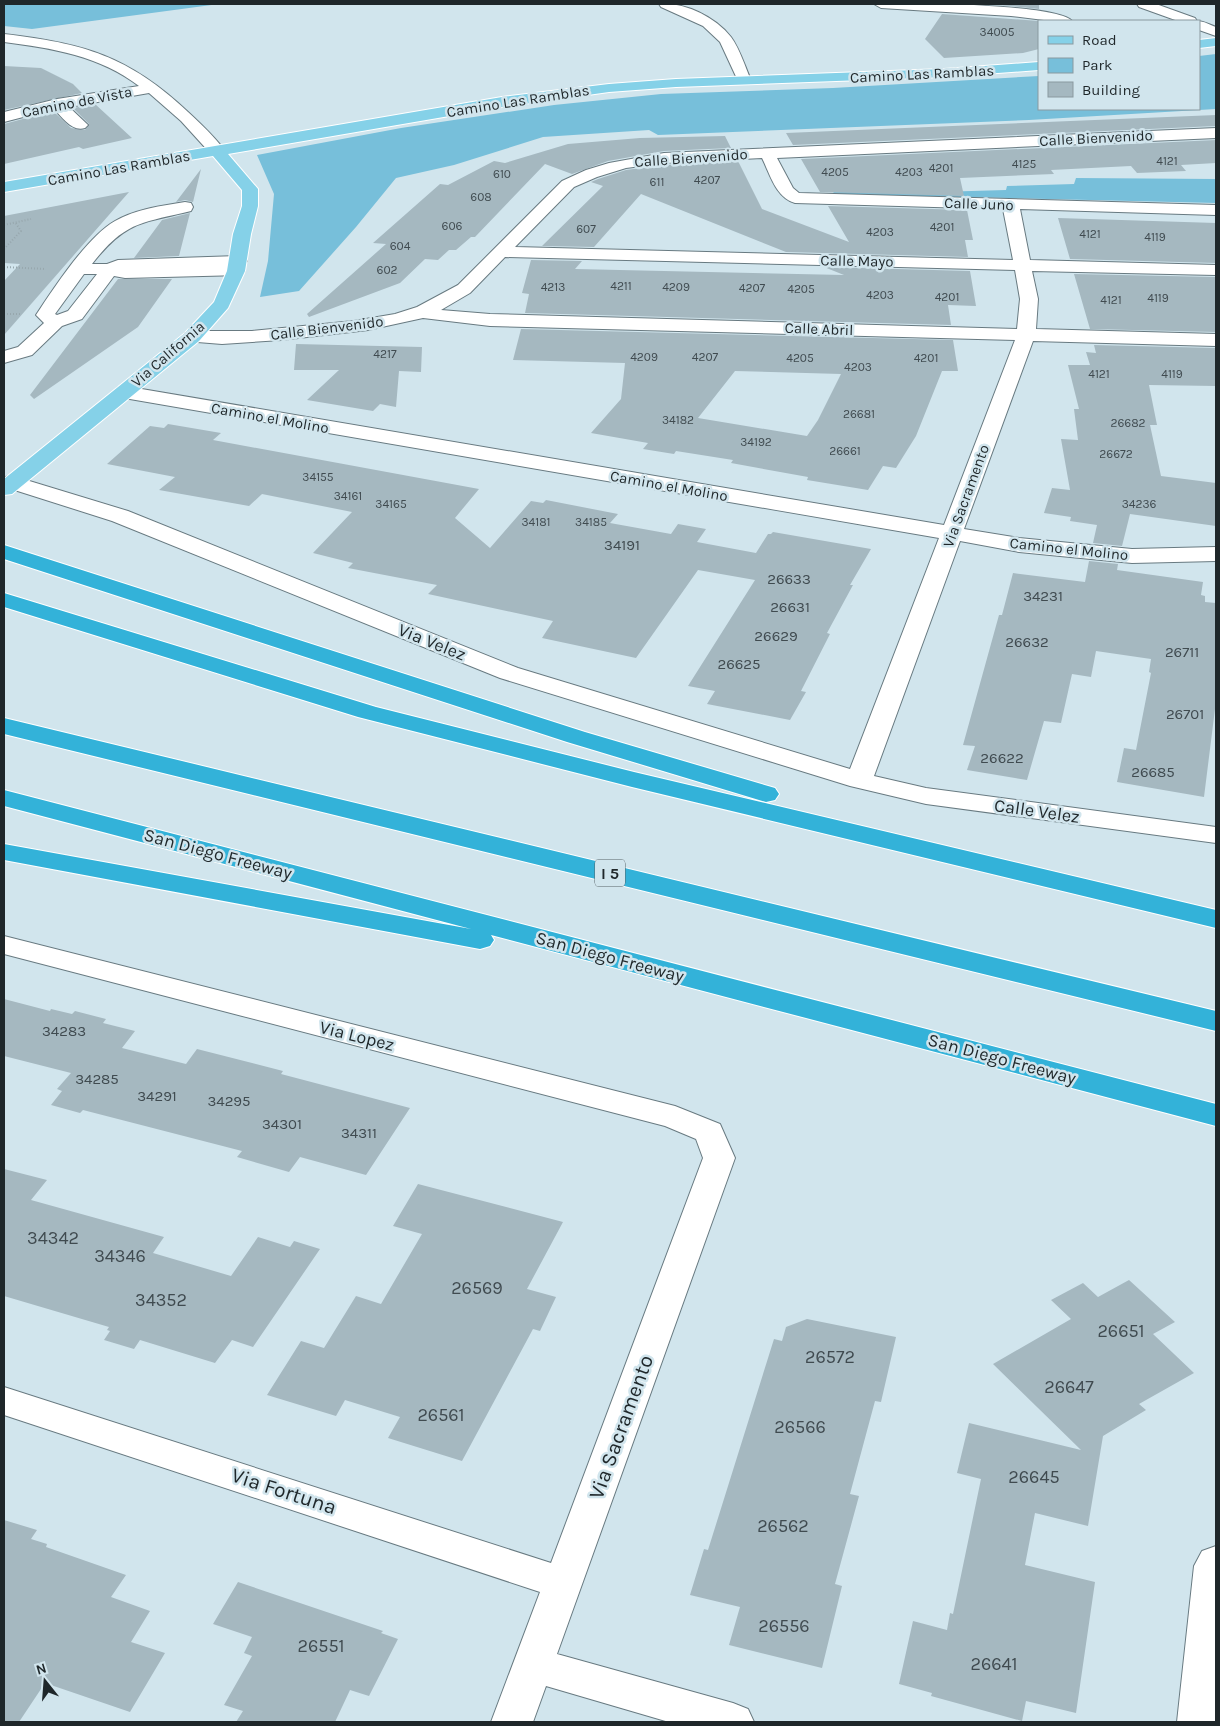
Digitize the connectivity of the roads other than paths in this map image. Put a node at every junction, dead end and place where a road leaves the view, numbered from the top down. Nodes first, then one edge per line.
1 (666, 4) edge
2 (881, 4) edge
3 (1144, 4) edge
4 (1062, 20) edge
5 (1187, 20) edge
6 (1200, 25) edge
7 (1216, 32) edge
8 (4, 38) edge
9 (1216, 42) edge
10 (1200, 44) edge
11 (1038, 66) edge
12 (744, 80) junction
13 (151, 88) junction
14 (58, 104) junction
15 (4, 117) edge
16 (80, 125) dead end
17 (1216, 133) edge
18 (217, 151) junction
19 (766, 153) junction
20 (4, 187) edge
21 (1011, 205) junction
22 (185, 207) dead end
23 (1216, 210) edge
24 (499, 252) junction
25 (1024, 265) junction
26 (237, 266) junction
27 (79, 269) junction
28 (110, 269) junction
29 (1216, 270) edge
30 (423, 312) junction
31 (54, 322) junction
32 (1026, 335) junction
33 (192, 338) junction
34 (1216, 340) edge
35 (4, 357) edge
36 (124, 392) junction
37 (8, 486) edge
38 (952, 535) junction
39 (4, 552) edge
40 (1216, 554) edge
41 (4, 600) edge
42 (4, 726) edge
43 (859, 780) junction
44 (4, 798) edge
45 (1216, 835) edge
46 (884, 840) junction
47 (4, 852) edge
48 (1216, 919) edge
49 (4, 945) edge
50 (713, 984) junction
51 (1216, 1021) edge
52 (1216, 1115) edge
53 (709, 1132) joint
54 (4, 1401) edge
55 (1216, 1563) edge
56 (564, 1584) junction
57 (534, 1665) junction
58 (512, 1722) edge
59 (733, 1722) edge
60 (1198, 1722) edge

1 - 12 street
2 - 4 street
3 - 5 street
6 - 7 street
8 - 13 street
9 - 10 main road
11 - 12 main road, Camino Las Ramblas
12 - 18 main road, Camino Las Ramblas
13 - 14 street, Camino de Vista
13 - 18 street
14 - 15 street, Camino de Vista
14 - 16 street
17 - 19 street, Calle Bienvenido
18 - 20 main road, Camino Las Ramblas
18 - 26 main road, Via California
19 - 21 street, Calle Juno
19 - 24 street, Calle Bienvenido
21 - 23 street, Calle Juno
21 - 25 street, Via Sacramento
22 - 27 street
24 - 25 street, Calle Mayo
24 - 30 street, Calle Bienvenido
25 - 29 street, Calle Mayo
25 - 32 street, Via Sacramento
26 - 28 street
26 - 33 main road, Via California
27 - 28 street
27 - 31 street
28 - 31 street
30 - 32 street, Calle Abril
30 - 33 street, Calle Bienvenido
31 - 35 street
32 - 34 street, Calle Abril
32 - 38 street, Via Sacramento
33 - 36 main road, Via California
36 - 37 main road, Via California
36 - 38 street, Camino el Molino
37 - 43 street, Via Velez
38 - 40 street, Camino el Molino
38 - 43 street, Via Sacramento
39 - 46 highway
41 - 46 highway
42 - 51 highway, I 5
43 - 45 street, Calle Velez
44 - 50 highway, San Diego Freeway
46 - 48 highway
47 - 50 highway
49 - 53 street, Via Lopez
50 - 52 highway, San Diego Freeway
53 - 56 street, Via Sacramento
54 - 56 street, Via Fortuna
55 - 60 street
56 - 57 street, Via Sacramento
57 - 58 street, Via Sacramento
57 - 59 street

